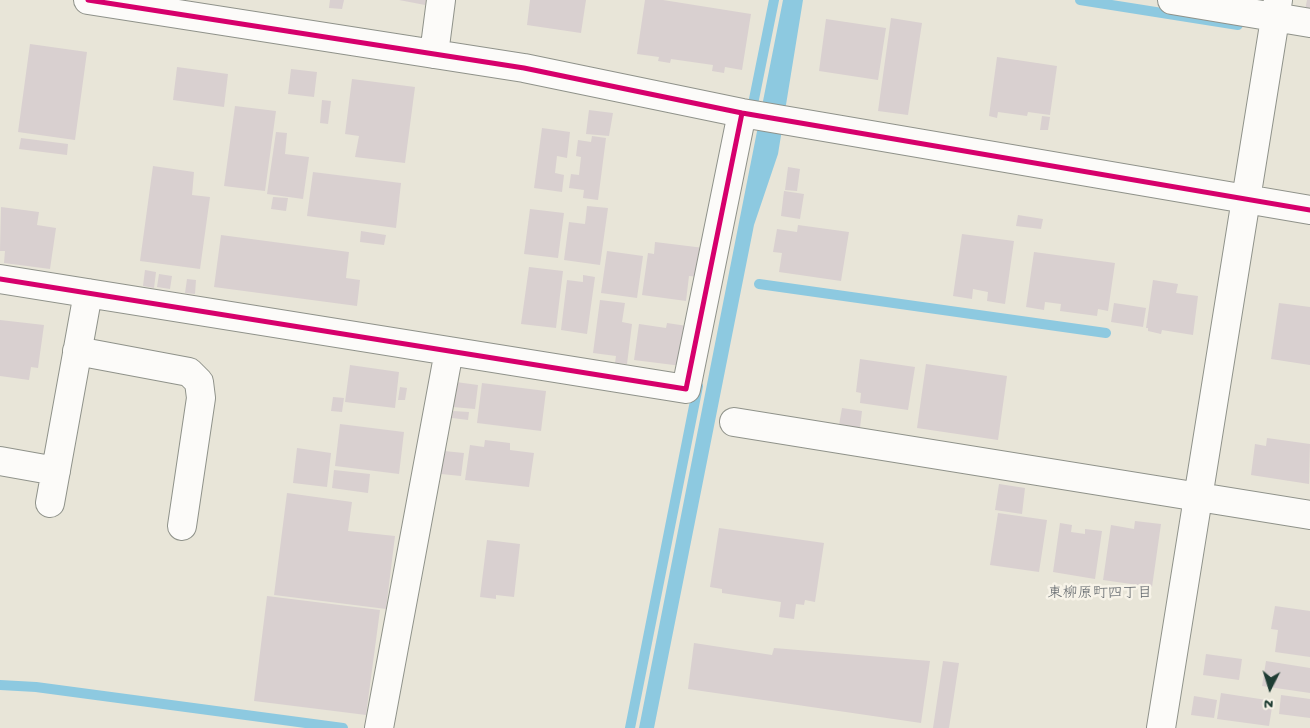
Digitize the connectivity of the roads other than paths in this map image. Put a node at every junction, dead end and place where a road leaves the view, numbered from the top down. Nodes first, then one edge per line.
1 (88, 0) edge
2 (441, 0) edge
3 (1172, 0) edge
4 (169, 6) edge
5 (1276, 9) edge
6 (1310, 22) edge
7 (434, 54) junction
8 (742, 113) junction
9 (1246, 200) junction
10 (1310, 210) edge
11 (0, 279) edge
12 (88, 293) junction
13 (77, 351) junction
14 (449, 351) junction
15 (734, 422) dead end
16 (0, 461) edge
17 (56, 471) junction
18 (1198, 497) junction
19 (50, 503) dead end
20 (1310, 515) edge
21 (182, 526) dead end
22 (379, 728) edge
23 (1161, 728) edge

1 - 4 street
2 - 7 street
3 - 5 street
4 - 7 street
5 - 6 street
5 - 9 street
7 - 8 street
8 - 9 street
8 - 14 street
9 - 10 street
9 - 18 street
11 - 12 street
12 - 13 street
12 - 14 street
13 - 17 street
13 - 21 street
14 - 22 street
15 - 18 street
16 - 17 street
17 - 19 street
18 - 20 street
18 - 23 street

